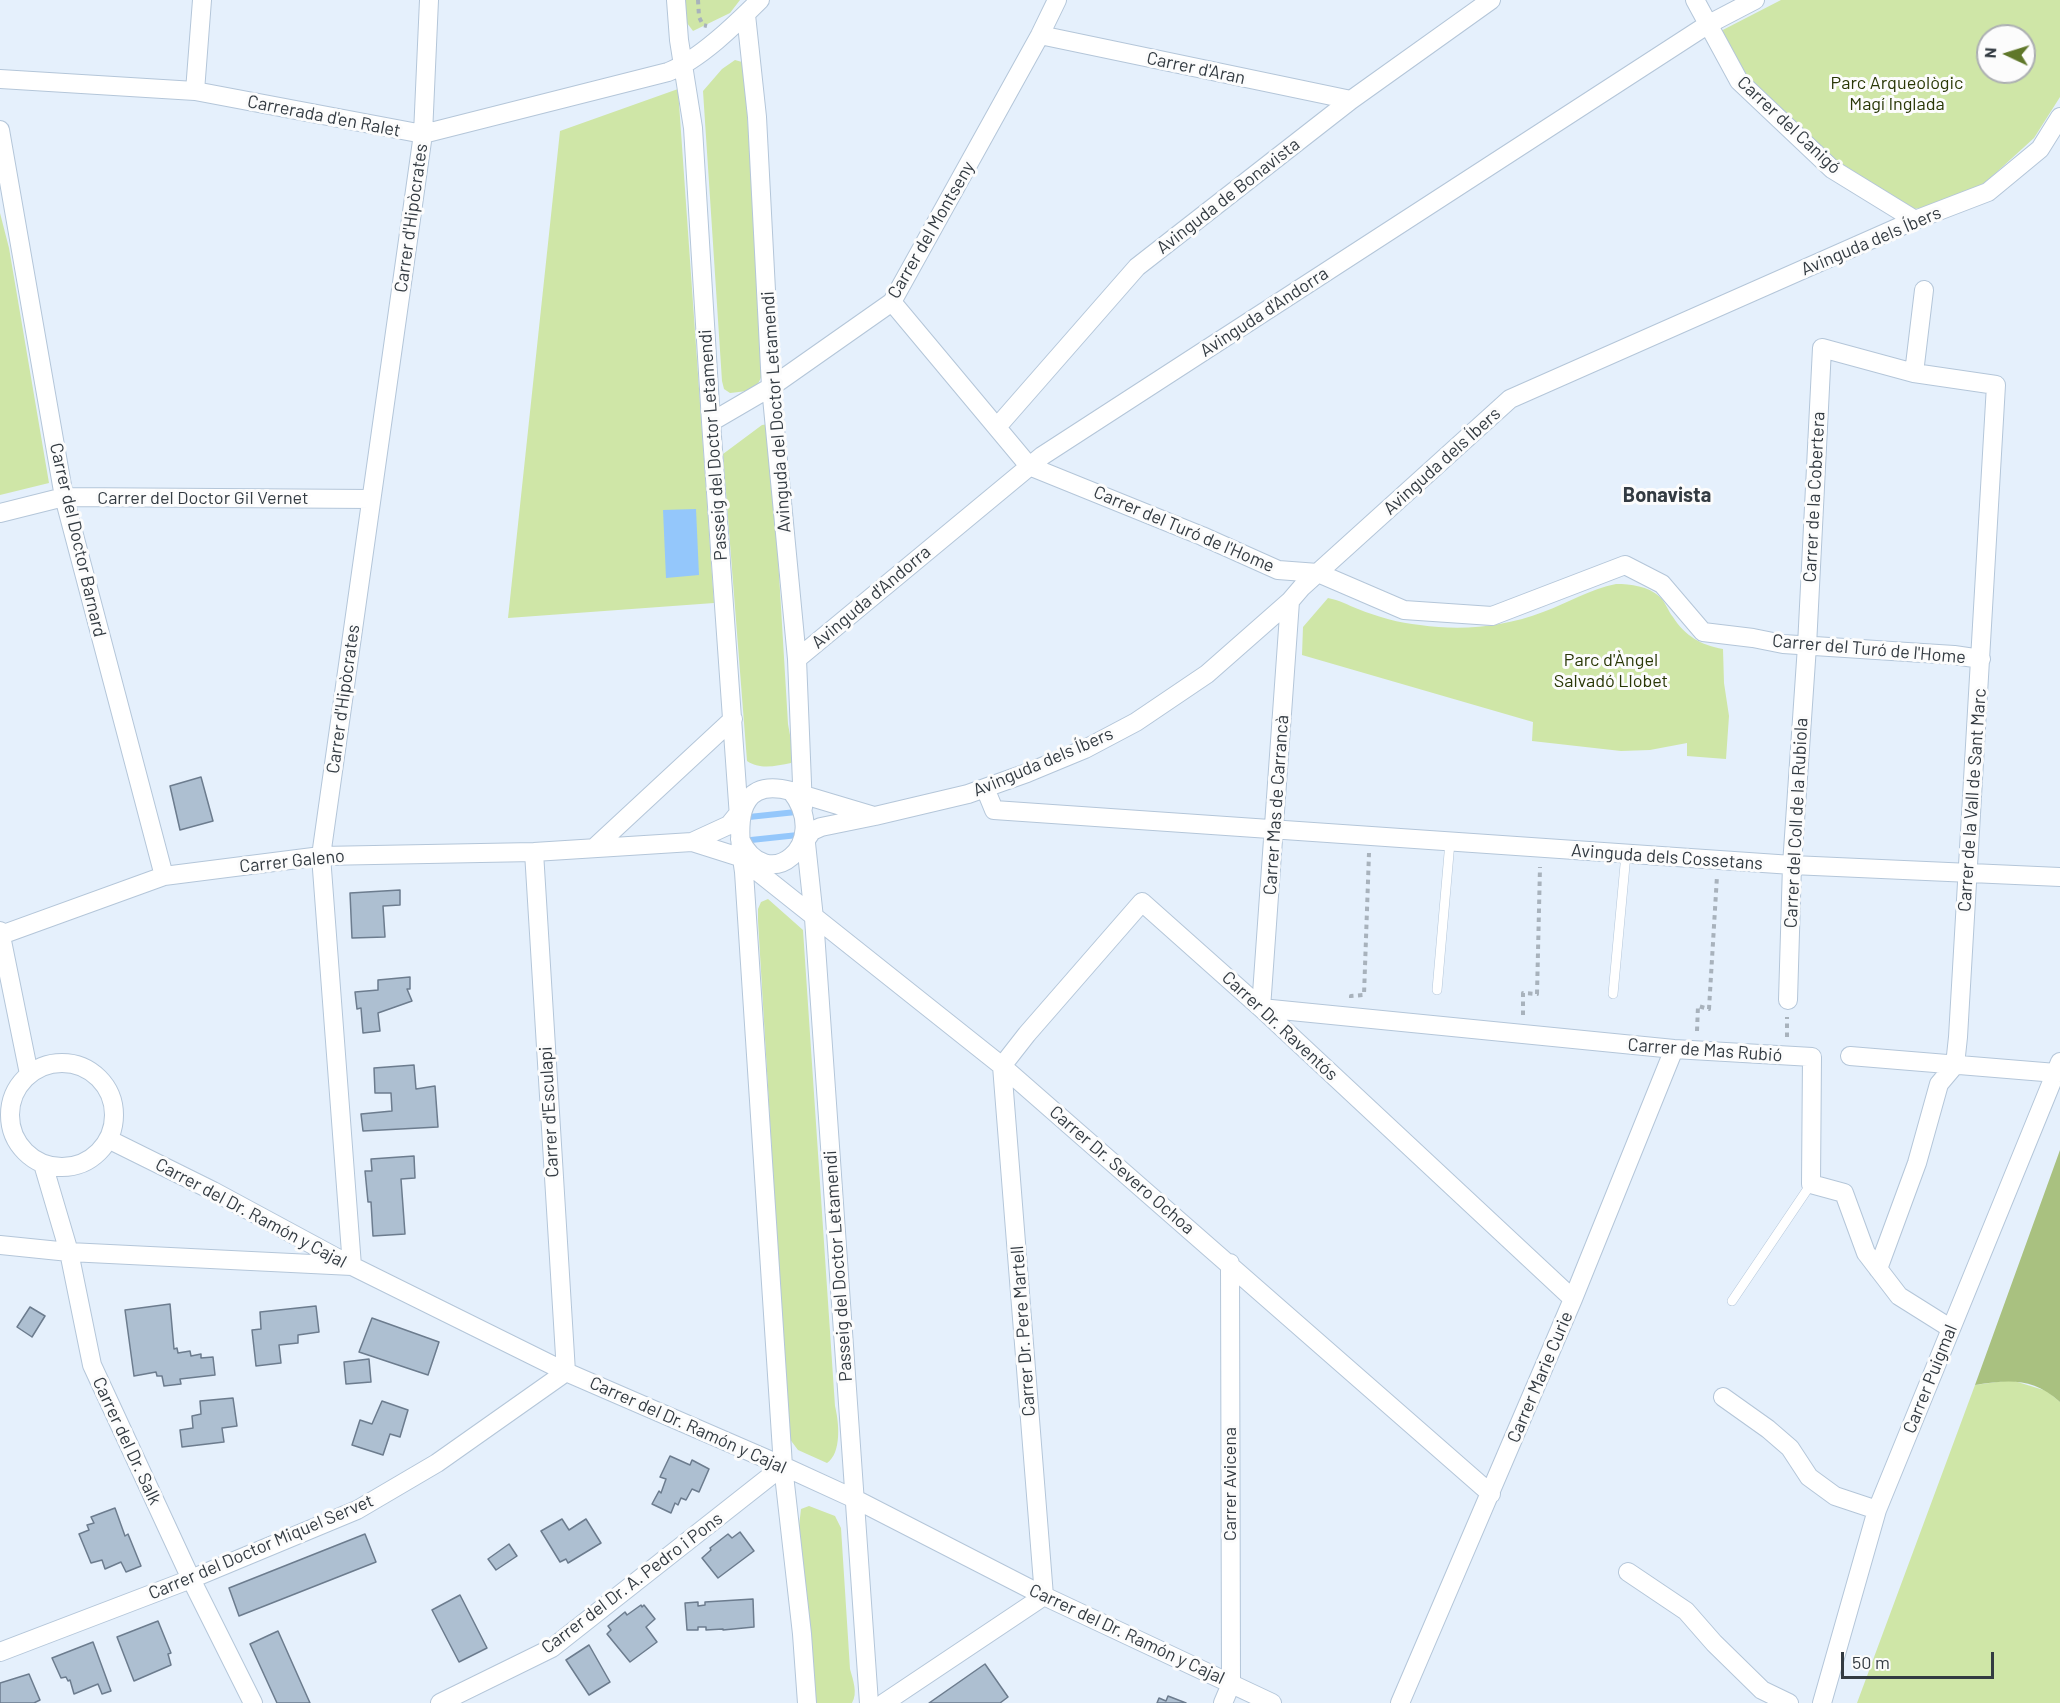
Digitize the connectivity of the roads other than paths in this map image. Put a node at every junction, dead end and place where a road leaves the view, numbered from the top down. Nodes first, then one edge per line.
1 (202, 0) edge
2 (429, 0) edge
3 (676, 0) edge
4 (760, 0) edge
5 (1057, 0) edge
6 (1491, 0) edge
7 (1695, 0) edge
8 (1755, 0) edge
9 (746, 15) junction
10 (1707, 25) junction
11 (1040, 35) junction
12 (684, 66) junction
13 (0, 79) edge
14 (195, 91) junction
15 (1351, 100) junction
16 (2060, 117) edge
17 (0, 130) edge
18 (423, 134) junction
19 (2060, 144) edge
20 (2040, 148) junction
21 (1916, 220) junction
22 (1924, 290) dead end
23 (892, 302) junction
24 (1822, 348) joint
25 (1914, 373) junction
26 (771, 387) junction
27 (711, 422) junction
28 (997, 427) junction
29 (1029, 466) junction
30 (64, 497) junction
31 (371, 499) junction
32 (0, 513) edge
33 (1318, 573) junction
34 (1290, 601) junction
35 (1807, 646) junction
36 (797, 659) junction
37 (1980, 659) junction
38 (733, 719) junction
39 (985, 788) junction
40 (799, 799) junction
41 (875, 816) junction
42 (741, 820) junction
43 (1274, 830) junction
44 (803, 841) junction
45 (692, 842) junction
46 (1450, 842) junction
47 (595, 847) junction
48 (534, 852) junction
49 (1626, 854) junction
50 (321, 856) junction
51 (742, 860) junction
52 (767, 864) junction
53 (1792, 865) junction
54 (1967, 873) junction
55 (164, 876) junction
56 (2060, 878) edge
57 (814, 918) junction
58 (0, 933) edge
59 (1437, 990) dead end
60 (1612, 994) dead end
61 (1788, 1000) road end
62 (1261, 1008) junction
63 (1674, 1049) junction
64 (1850, 1056) dead end
65 (1954, 1065) junction
66 (1002, 1066) junction
67 (2058, 1067) edge
68 (29, 1074) junction
69 (5, 1105) edge
70 (108, 1139) junction
71 (43, 1164) junction
72 (1811, 1184) junction
73 (0, 1245) edge
74 (69, 1252) junction
75 (1230, 1263) junction
76 (352, 1266) junction
77 (1878, 1269) junction
78 (1573, 1299) junction
79 (1732, 1301) dead end
80 (1950, 1328) junction
81 (566, 1372) junction
82 (1723, 1397) dead end
83 (783, 1466) junction
84 (1491, 1494) junction
85 (855, 1499) junction
86 (1876, 1510) junction
87 (1628, 1572) dead end
88 (191, 1579) junction
89 (1044, 1596) junction
90 (0, 1652) edge
91 (1231, 1684) junction
92 (253, 1703) edge
93 (440, 1703) edge
94 (807, 1703) edge
95 (869, 1703) edge
96 (884, 1703) edge
97 (1223, 1703) edge
98 (1272, 1703) edge
99 (1400, 1703) edge
100 (1789, 1703) edge
101 (1822, 1703) edge

1 - 14 street
2 - 18 street, Carrer d'Hipòcrates
3 - 12 street, Passeig del Doctor Letamendi
4 - 9 street, Carrerada d'en Ralet
5 - 11 street, Carrer del Montseny
6 - 15 street, Avinguda de Bonavista
7 - 10 street, Carrer del Canigó
8 - 10 street, Avinguda d'Andorra
9 - 12 street, Carrerada d'en Ralet
9 - 26 street, Avinguda del Doctor Letamendi
10 - 21 street, Carrer del Canigó
10 - 29 street, Avinguda d'Andorra
11 - 15 street, Carrer d'Aran
11 - 23 street, Carrer del Montseny
12 - 18 street, Carrerada d'en Ralet
12 - 27 street, Passeig del Doctor Letamendi
13 - 14 street, Carrerada d'en Ralet
14 - 18 street, Carrerada d'en Ralet
15 - 28 street, Avinguda de Bonavista
16 - 20 street, Avinguda dels Íbers
17 - 30 street, Carrer del Doctor Barnard
18 - 31 street, Carrer d'Hipòcrates
19 - 20 street, Avinguda dels Íbers
20 - 21 street, Avinguda dels Íbers
21 - 33 street, Avinguda dels Íbers
22 - 25 street
23 - 26 street, Carrer del Montseny
23 - 28 street, Carrer del Turó de l'Home
24 - 25 street, Carrer de la Vall de Sant Marc
24 - 35 street, Carrer de la Cobertera
25 - 37 street, Carrer de la Vall de Sant Marc
26 - 27 street, Carrer del Montseny
26 - 36 street, Avinguda del Doctor Letamendi
27 - 38 street, Passeig del Doctor Letamendi
28 - 29 street, Carrer del Turó de l'Home
29 - 33 street, Carrer del Turó de l'Home
29 - 36 street, Avinguda d'Andorra
30 - 31 street, Carrer del Doctor Gil Vernet
30 - 32 street, Carrer del Doctor Gil Vernet
30 - 55 street, Carrer del Doctor Barnard
31 - 50 street, Carrer d'Hipòcrates
33 - 34 street, Avinguda dels Íbers
33 - 35 street, Carrer del Turó de l'Home
34 - 39 street, Avinguda dels Íbers
34 - 43 street, Carrer Mas de Carrancà
35 - 37 street, Carrer del Turó de l'Home
35 - 53 street, Carrer del Coll de la Rubiola
36 - 40 street, Avinguda del Doctor Letamendi
37 - 54 street, Carrer de la Vall de Sant Marc
38 - 42 street, Passeig del Doctor Letamendi
38 - 47 street
39 - 41 street, Avinguda dels Íbers
39 - 43 street, Avinguda dels Cossetans
40 - 41 street, Avinguda dels Íbers
40 - 42 street
40 - 44 street
41 - 44 street, Avinguda dels Íbers
42 - 45 street, Carrer Galeno
42 - 51 street, Passeig del Doctor Letamendi
42 - 52 street
43 - 46 street, Avinguda dels Cossetans
43 - 62 street, Carrer Mas de Carrancà
44 - 52 street
44 - 57 street, Passeig del Doctor Letamendi
45 - 47 street, Carrer Galeno
45 - 51 street, Carrer Galeno
46 - 49 street, Avinguda dels Cossetans
46 - 59 lane
47 - 48 street, Carrer Galeno
48 - 50 street, Carrer Galeno
48 - 81 street, Carrer d'Esculapi
49 - 53 street, Avinguda dels Cossetans
49 - 60 lane
50 - 55 street, Carrer Galeno
50 - 76 street, Carrer d'Hipòcrates
51 - 52 street, Carrer Galeno
51 - 57 street, Carrer Dr. Severo Ochoa
51 - 83 street, Passeig del Doctor Letamendi
53 - 54 street, Avinguda dels Cossetans
53 - 61 street, Carrer del Coll de la Rubiola
54 - 56 street, Avinguda dels Cossetans
54 - 65 street, Carrer de la Vall de Sant Marc
55 - 58 street, Carrer Galeno
57 - 66 street, Carrer Dr. Severo Ochoa
57 - 85 street, Passeig del Doctor Letamendi
58 - 68 street
62 - 63 street, Carrer de Mas Rubió
62 - 66 street, Carrer Dr. Raventós
62 - 78 street, Carrer Dr. Raventós
63 - 72 street, Carrer de Mas Rubió
63 - 78 street, Carrer Marie Curie
64 - 65 street
65 - 67 street
65 - 77 street
66 - 75 street, Carrer Dr. Severo Ochoa
66 - 89 street, Carrer Dr. Pere Martell
67 - 80 street, Carrer Puigmal
68 - 69 street
68 - 70 street
69 - 71 street
70 - 71 street
70 - 76 street, Carrer del Dr. Ramón y Cajal
71 - 74 street, Carrer del Dr. Salk
72 - 77 street
72 - 79 lane
73 - 74 street
74 - 76 street
74 - 88 street, Carrer del Dr. Salk
75 - 84 street, Carrer Dr. Severo Ochoa
75 - 91 street, Carrer Avicena
76 - 81 street, Carrer del Dr. Ramón y Cajal
77 - 80 street
78 - 84 street, Carrer Marie Curie
80 - 86 street, Carrer Puigmal
81 - 83 street, Carrer del Dr. Ramón y Cajal
81 - 88 street, Carrer del Doctor Miquel Servet
82 - 86 street
83 - 85 street, Carrer del Dr. Ramón y Cajal
83 - 93 street, Carrer del Dr. A. Pedro i Pons
83 - 94 street, Passeig del Doctor Letamendi
84 - 99 street, Carrer Marie Curie
85 - 89 street, Carrer del Dr. Ramón y Cajal
85 - 95 street, Passeig del Doctor Letamendi
86 - 101 street, Carrer Puigmal
87 - 100 street
88 - 90 street, Carrer del Doctor Miquel Servet
88 - 92 street, Carrer del Dr. Salk
89 - 91 street, Carrer del Dr. Ramón y Cajal
89 - 96 street
91 - 97 street, Carrer Avicena
91 - 98 street, Carrer del Dr. Ramón y Cajal

